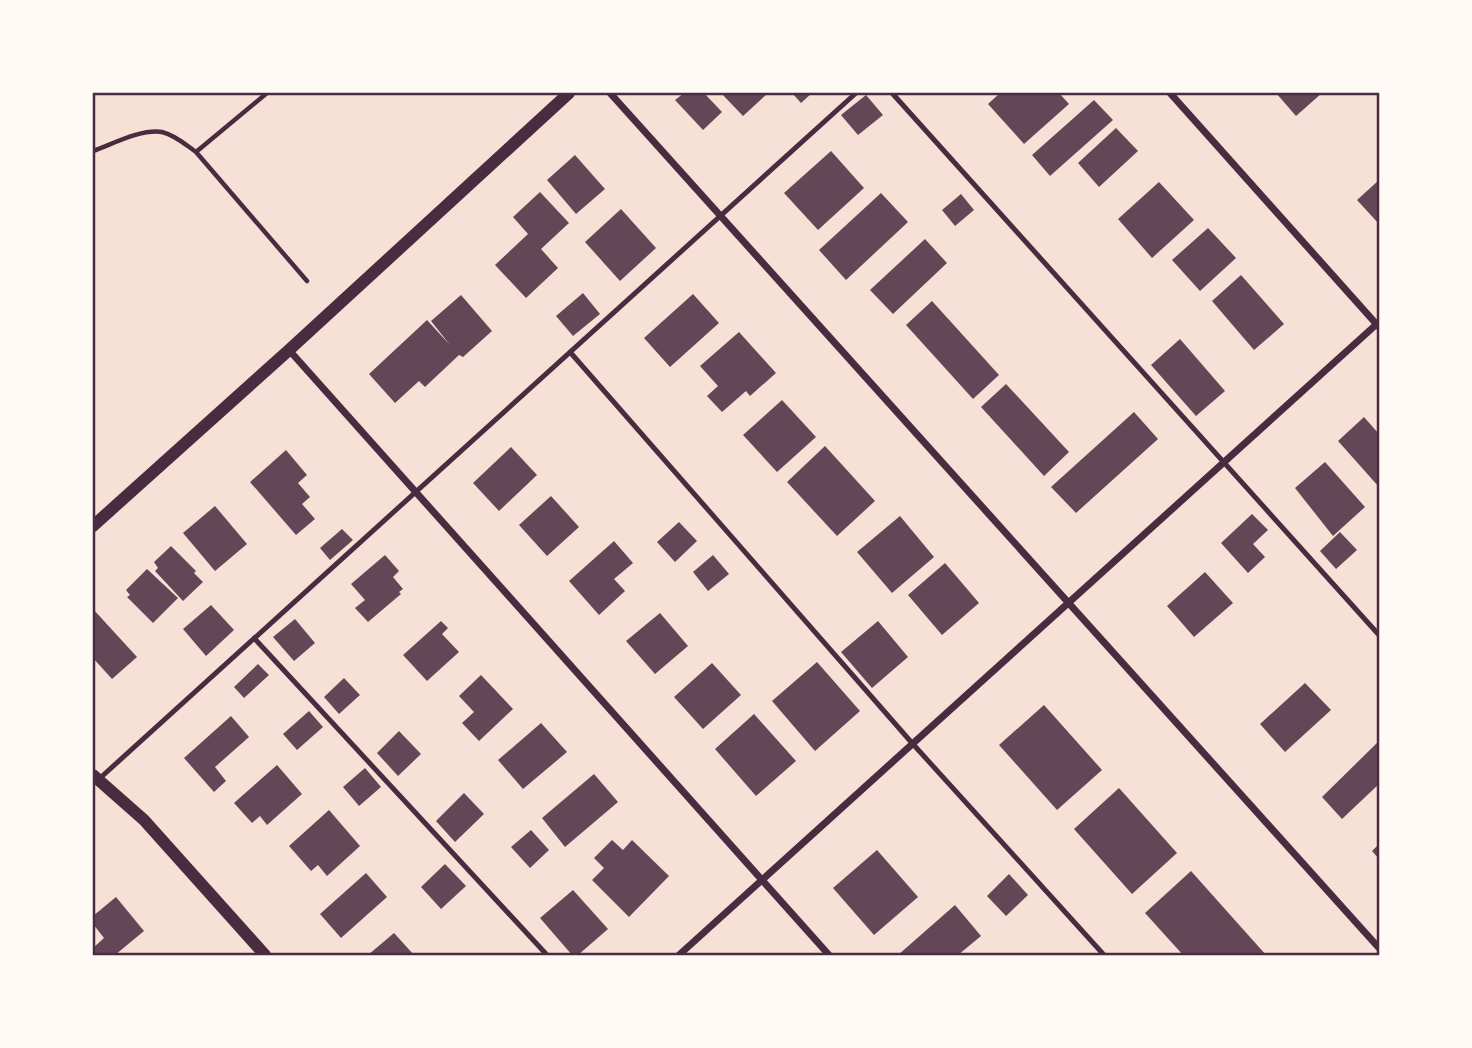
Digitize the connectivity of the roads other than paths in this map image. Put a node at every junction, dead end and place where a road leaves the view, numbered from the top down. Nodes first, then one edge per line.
1 (569, 93) edge
2 (610, 93) edge
3 (856, 93) edge
4 (892, 93) edge
5 (1170, 93) edge
6 (720, 216) junction
7 (1378, 324) edge
8 (289, 350) junction
9 (570, 352) junction
10 (1223, 463) junction
11 (414, 492) junction
12 (93, 526) edge
13 (1068, 603) junction
14 (1379, 635) edge
15 (254, 638) junction
16 (912, 743) junction
17 (96, 777) edge
18 (763, 881) junction
19 (1379, 948) edge
20 (264, 955) edge
21 (547, 955) edge
22 (679, 955) edge
23 (829, 955) edge
24 (1104, 955) edge

1 - 8 street
2 - 6 street
3 - 6 lane
4 - 10 lane
5 - 7 street
6 - 9 lane
6 - 13 street
7 - 10 street
8 - 11 street
8 - 12 street
9 - 11 lane
9 - 16 lane
10 - 13 street
10 - 14 lane
11 - 15 lane
11 - 18 street
13 - 16 street
13 - 19 street
15 - 17 lane
15 - 21 lane
16 - 18 street
16 - 24 lane
17 - 20 street
18 - 22 street
18 - 23 street

